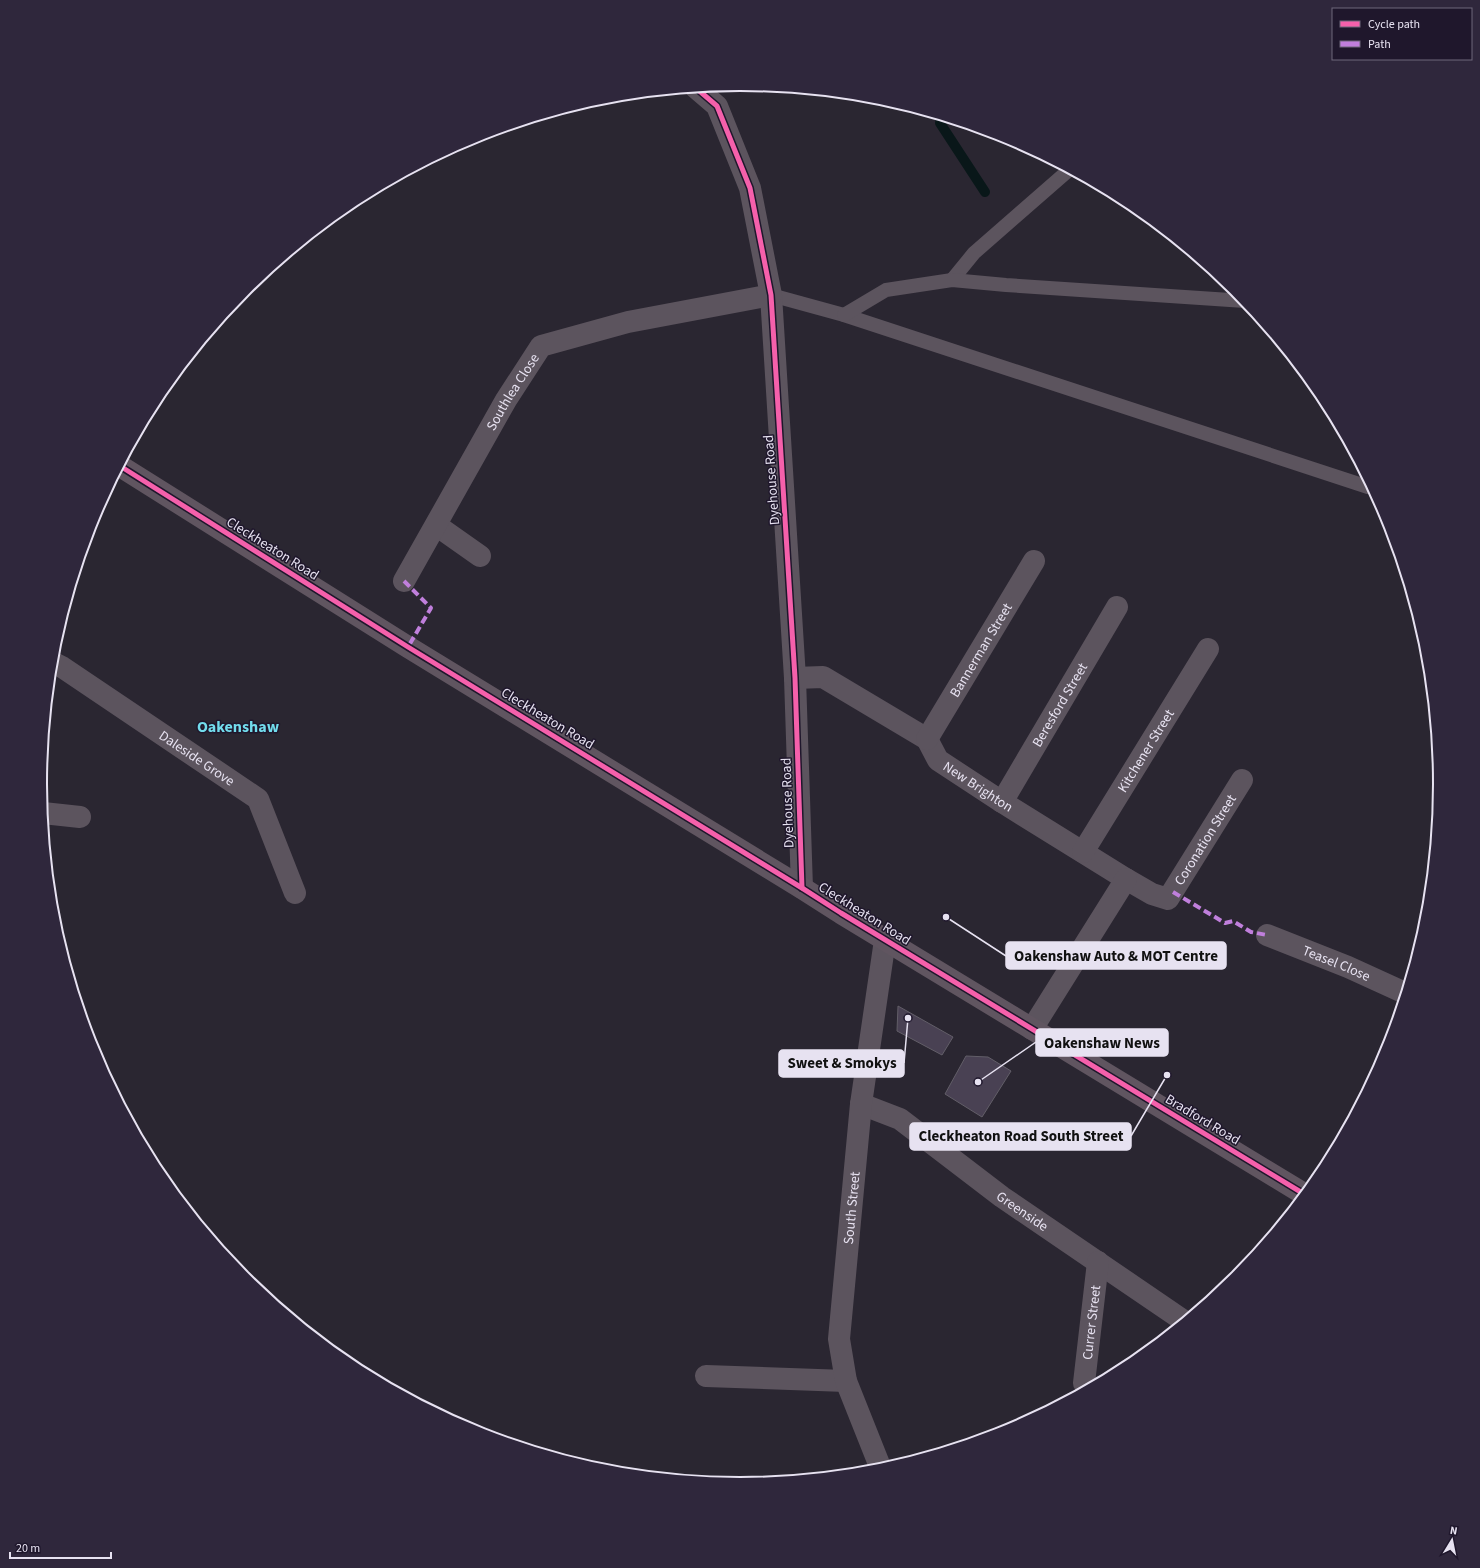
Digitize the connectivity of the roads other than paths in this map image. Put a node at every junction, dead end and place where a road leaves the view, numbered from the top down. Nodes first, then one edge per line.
1 (701, 92) edge
2 (1066, 173) edge
3 (952, 280) junction
4 (771, 295) junction
5 (1236, 300) edge
6 (844, 316) junction
7 (123, 468) edge
8 (1366, 485) edge
9 (436, 525) junction
10 (480, 556) dead end
11 (1034, 561) dead end
12 (404, 580) dead end
13 (1117, 607) dead end
14 (1208, 649) dead end
15 (58, 665) edge
16 (795, 678) junction
17 (927, 739) junction
18 (1242, 780) dead end
19 (1002, 802) junction
20 (48, 814) edge
21 (80, 817) dead end
22 (1083, 852) junction
23 (1126, 879) junction
24 (802, 888) junction
25 (295, 893) dead end
26 (1168, 899) joint
27 (1267, 935) dead end
28 (884, 940) junction
29 (965, 989) joint
30 (1401, 991) edge
31 (1032, 1029) junction
32 (861, 1104) junction
33 (1300, 1192) edge
34 (1098, 1262) junction
35 (1181, 1319) edge
36 (706, 1376) dead end
37 (846, 1381) junction
38 (1084, 1383) dead end
39 (879, 1463) edge

1 - 4 street, Dyehouse Road
2 - 3 lane
3 - 5 lane
3 - 6 lane
4 - 6 lane
4 - 9 street, Southlea Close
4 - 16 street, Dyehouse Road
6 - 8 lane
7 - 24 street, Cleckheaton Road
9 - 10 street
9 - 12 street, Southlea Close
11 - 17 street, Bannerman Street
13 - 19 street, Beresford Street
14 - 22 street, Kitchener Street
15 - 25 street, Daleside Grove
16 - 17 street
16 - 24 street, Dyehouse Road
17 - 19 street, New Brighton
18 - 26 street, Coronation Street
19 - 22 street, New Brighton
20 - 21 street
22 - 23 street, New Brighton
23 - 26 street, New Brighton
23 - 31 street
24 - 28 street, Cleckheaton Road
27 - 30 street, Teasel Close
28 - 29 street, Cleckheaton Road
28 - 32 street, South Street
29 - 31 street, Bradford Road
31 - 33 street, Bradford Road
32 - 34 street, Greenside
32 - 37 street, South Street
34 - 35 street, Greenside
34 - 38 street, Currer Street
36 - 37 street
37 - 39 street, South Street

